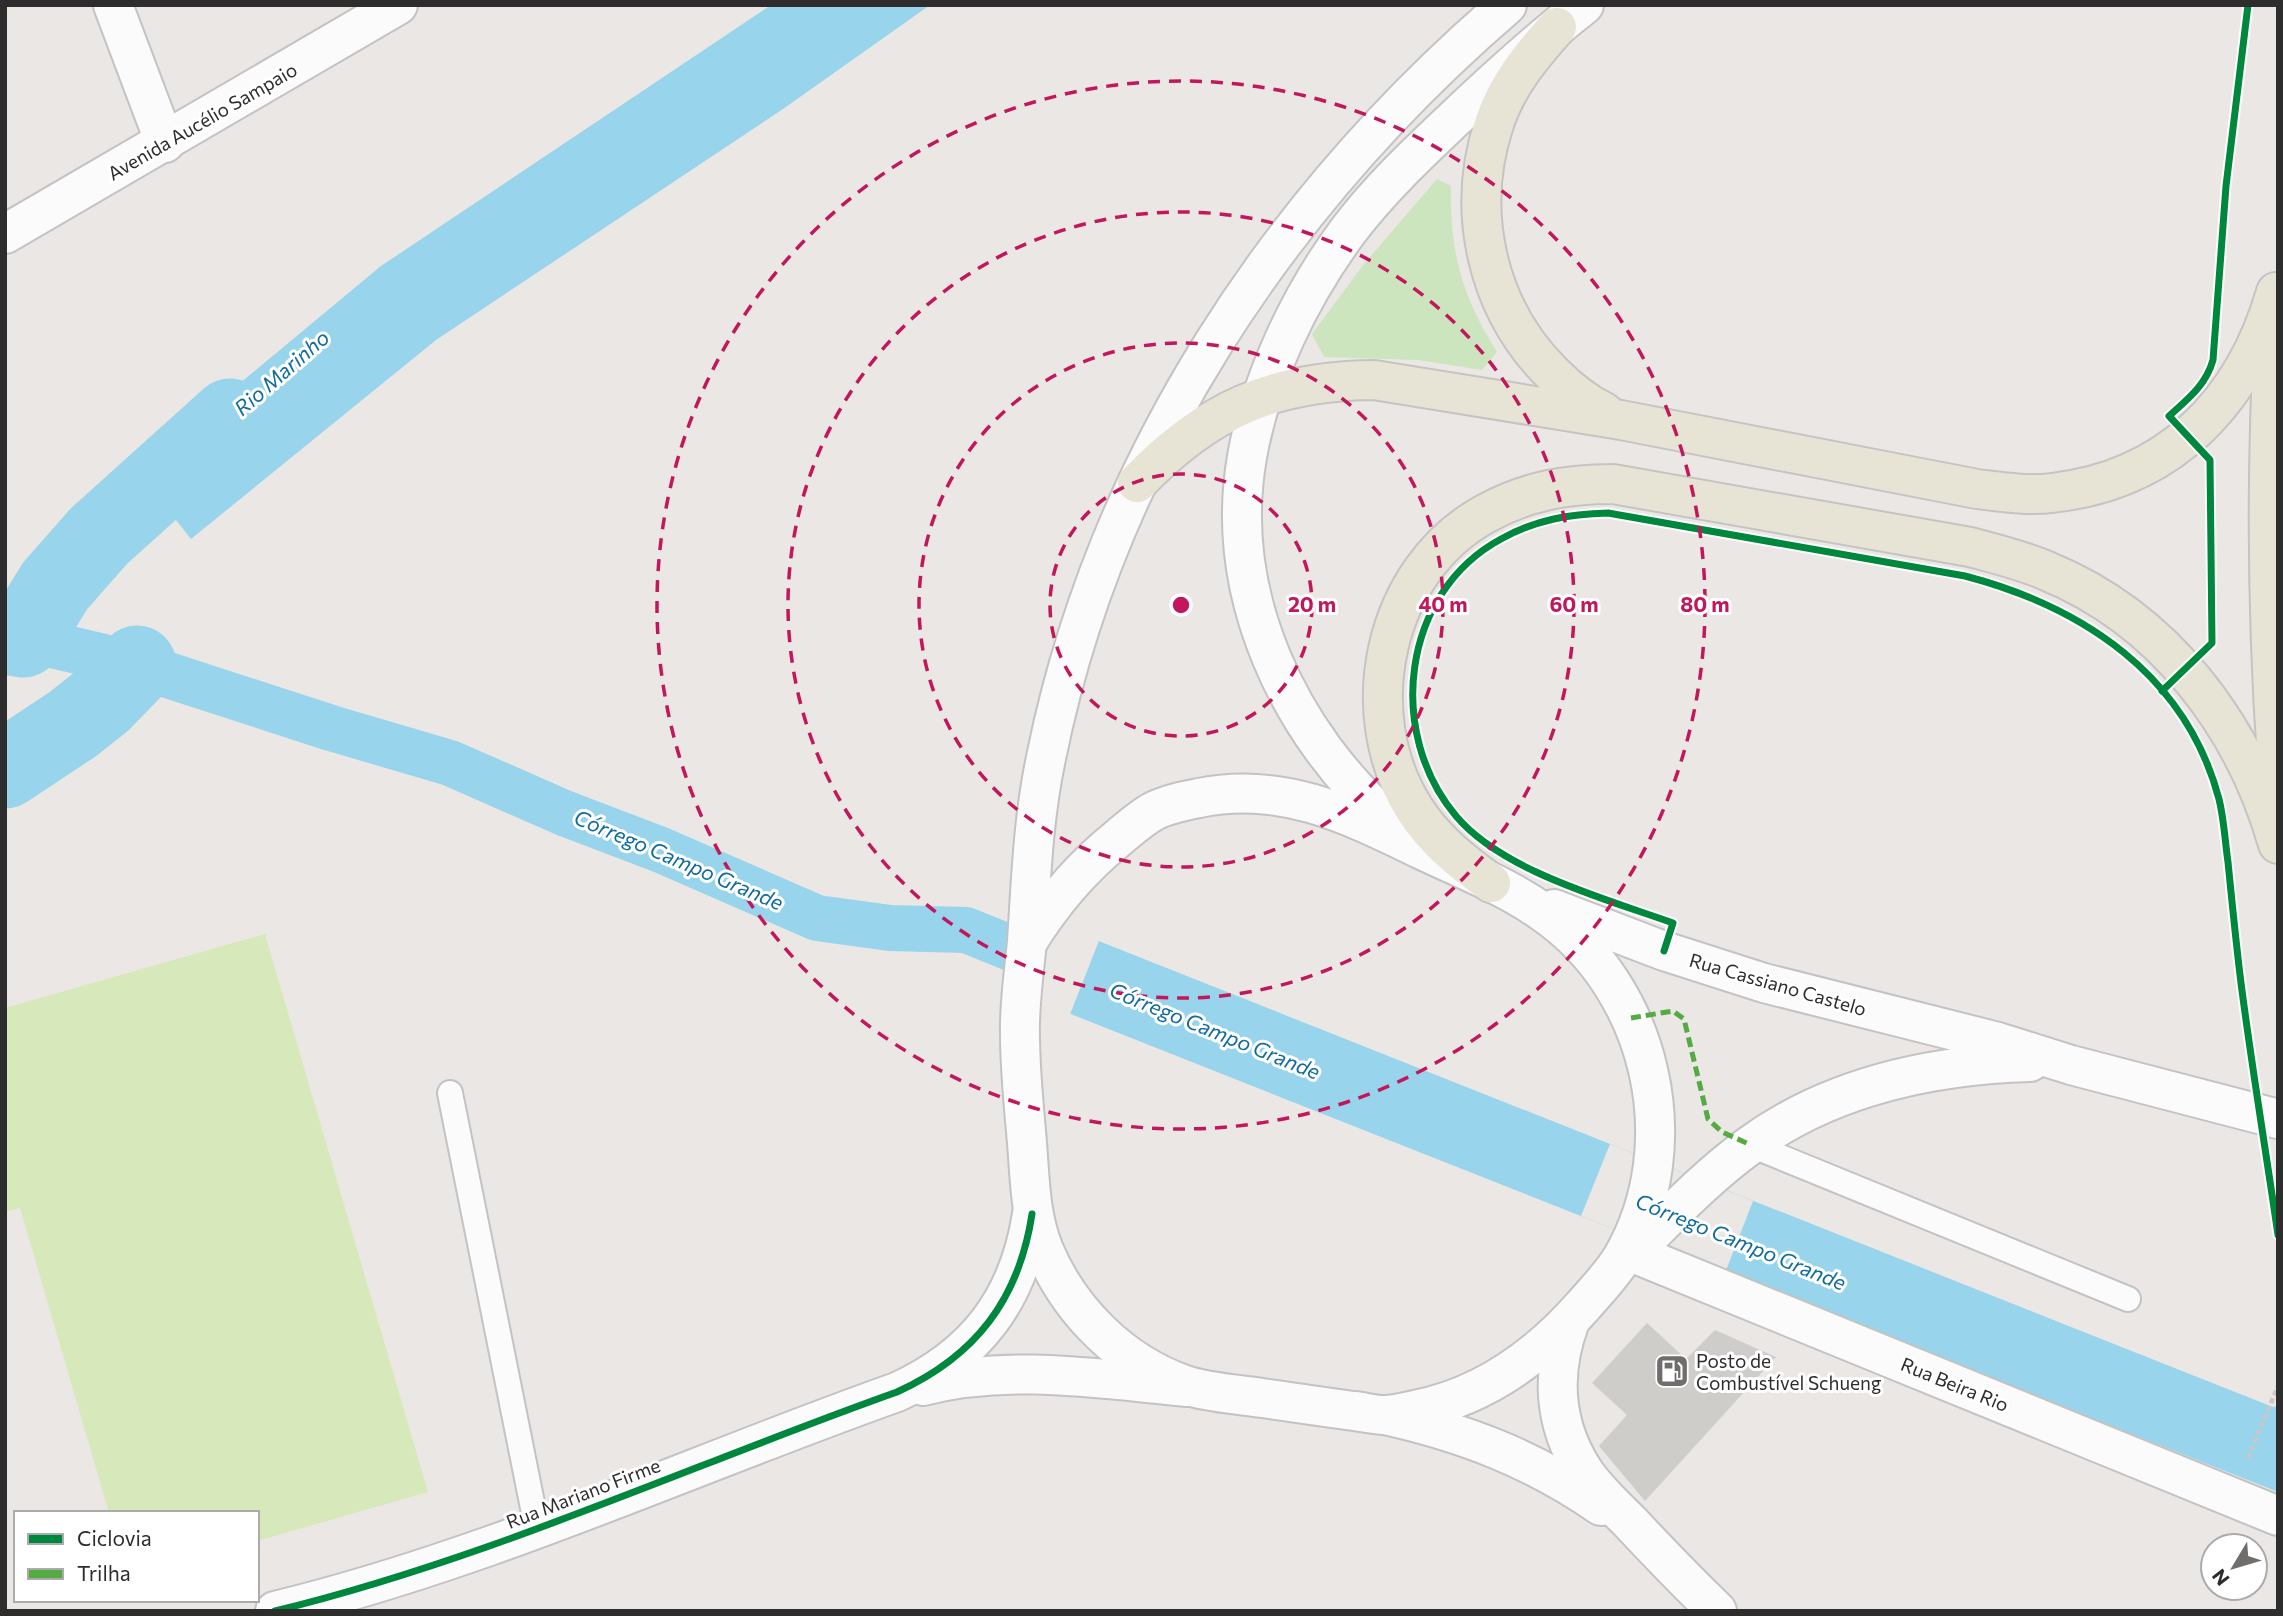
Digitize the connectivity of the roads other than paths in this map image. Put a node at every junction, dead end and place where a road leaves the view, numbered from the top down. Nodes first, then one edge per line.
1 (113, 5) edge
2 (398, 5) edge
3 (1507, 5) edge
4 (1571, 16) edge
5 (164, 143) junction
6 (5, 234) edge
7 (2277, 280) edge
8 (1264, 396) junction
9 (1622, 420) junction
10 (1137, 484) junction
11 (2278, 773) edge
12 (2278, 844) edge
13 (1423, 850) junction
14 (1491, 883) junction
15 (1038, 904) junction
16 (2071, 1065) junction
17 (450, 1093) dead end
18 (2278, 1119) edge
19 (1751, 1145) junction
20 (1032, 1214) junction
21 (1632, 1250) junction
22 (2128, 1299) dead end
23 (1570, 1321) junction
24 (1193, 1388) junction
25 (897, 1392) junction
26 (1385, 1415) junction
27 (2278, 1516) edge
28 (537, 1528) junction
29 (1659, 1554) junction
30 (337, 1603) edge
31 (275, 1611) edge
32 (1717, 1611) edge

1 - 5 main road
2 - 5 main road, Avenida Aucélio Sampaio
3 - 10 main road
4 - 8 main road
4 - 9 main road
5 - 6 main road, Avenida Aucélio Sampaio
7 - 9 main road
7 - 11 main road
8 - 9 main road
8 - 10 main road
8 - 13 main road
10 - 15 main road
12 - 14 main road
13 - 14 main road
13 - 15 main road
14 - 16 main road, Rua Cassiano Castelo
14 - 21 main road
15 - 20 main road
16 - 18 main road, Rua Cassiano Castelo
16 - 19 main road, Rua Cassiano Castelo
17 - 28 lane
19 - 21 main road, Rua Cassiano Castelo
19 - 22 lane
20 - 24 main road
20 - 25 main road
21 - 23 main road, Rua Cassiano Castelo
21 - 27 main road, Rua Beira Rio
23 - 26 main road, Rua Cassiano Castelo
23 - 29 main road
24 - 25 main road
24 - 26 main road
25 - 28 main road, Rua Mariano Firme
26 - 29 main road
28 - 30 main road, Rua Mariano Firme
29 - 32 main road
30 - 31 main road, Rua Mariano Firme

